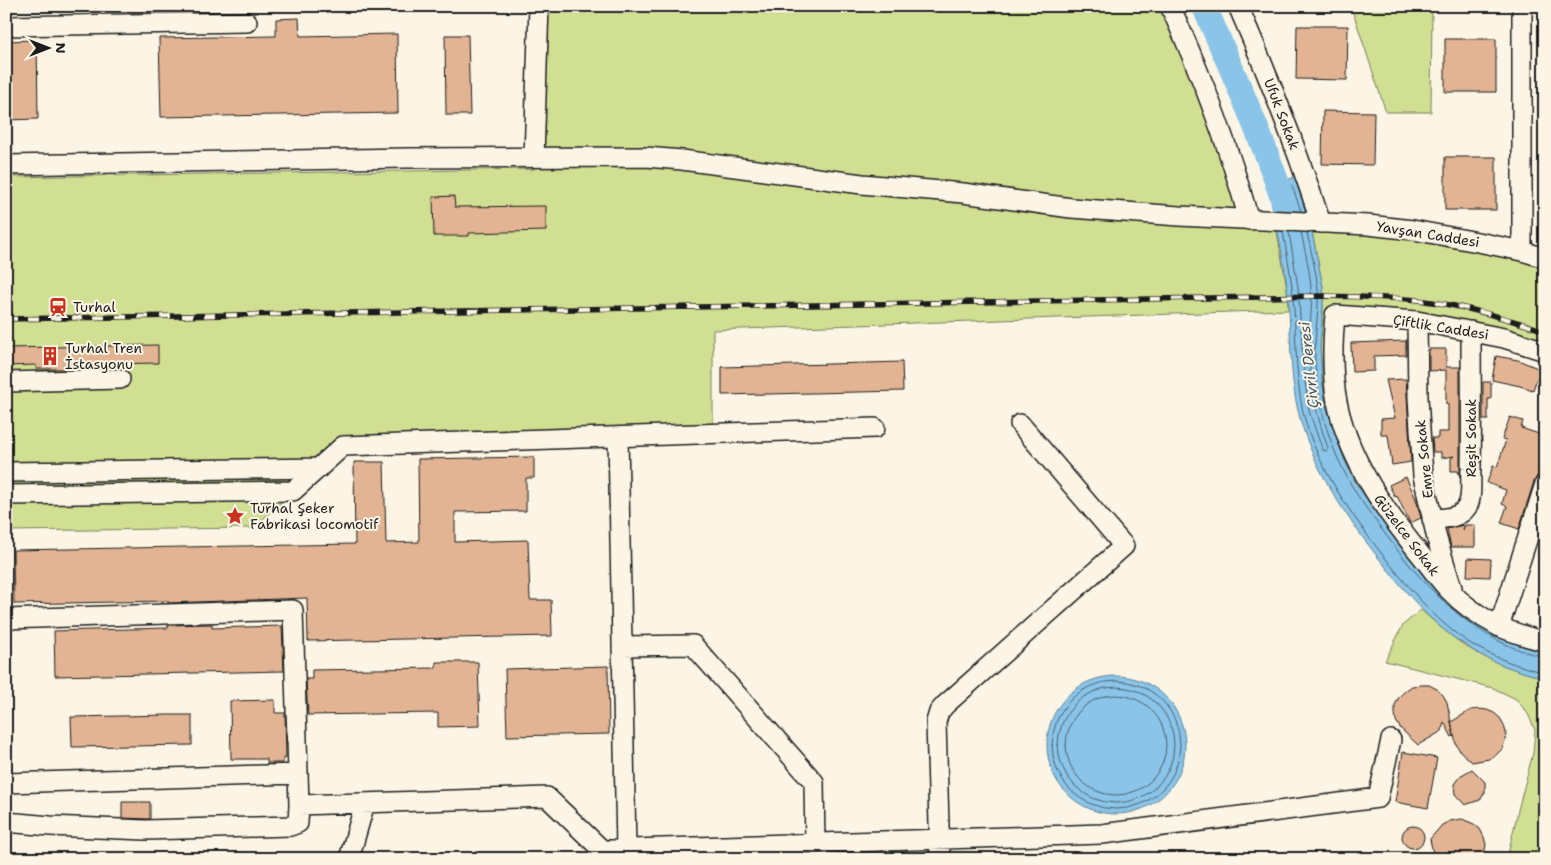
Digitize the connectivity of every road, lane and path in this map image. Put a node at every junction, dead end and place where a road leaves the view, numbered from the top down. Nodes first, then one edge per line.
1 (539, 6) edge
2 (1170, 6) edge
3 (1238, 6) edge
4 (1522, 6) edge
5 (247, 22) dead end
6 (6, 26) edge
7 (534, 157) junction
8 (6, 164) edge
9 (6, 177) edge
10 (1071, 208) junction
11 (1257, 220) junction
12 (1315, 222) junction
13 (1522, 251) junction
14 (1545, 258) edge
15 (1335, 315) joint
16 (1417, 321) junction
17 (1470, 330) junction
18 (1545, 351) edge
19 (120, 379) dead end
20 (6, 382) edge
21 (1020, 424) dead end
22 (875, 428) dead end
23 (618, 437) junction
24 (319, 468) junction
25 (6, 472) edge
26 (1545, 484) edge
27 (6, 495) edge
28 (1432, 519) junction
29 (1454, 595) junction
30 (6, 619) edge
31 (1499, 627) junction
32 (1545, 642) edge
33 (622, 646) junction
34 (1391, 740) dead end
35 (298, 774) junction
36 (6, 783) edge
37 (365, 803) junction
38 (299, 805) junction
39 (6, 822) edge
40 (940, 839) junction
41 (816, 843) junction
42 (626, 849) junction
43 (730, 852) edge
44 (349, 859) edge
45 (940, 859) edge

1 - 7 street
2 - 11 street
3 - 12 street, Ufuk Sokak
4 - 13 street
5 - 6 street
7 - 8 street
7 - 10 street
9 - 10 street
10 - 11 street, Yavşan Caddesi
11 - 12 street, Yavşan Caddesi
12 - 13 street, Yavşan Caddesi
13 - 14 street, Yavşan Caddesi
15 - 16 street, Çiftlik Caddesi
15 - 29 street, Güzelce Sokak
16 - 17 street, Çiftlik Caddesi
16 - 28 street, Emre Sokak
17 - 18 street, Çiftlik Caddesi
17 - 28 street, Reşit Sokak
19 - 20 street
21 - 40 street
22 - 23 street
23 - 24 street
23 - 33 street
24 - 25 street
24 - 27 street
26 - 31 street
28 - 29 street, Emre Sokak
29 - 31 street, Güzelce Sokak
30 - 35 street
31 - 32 street, Güzelce Sokak
33 - 41 street
33 - 42 street
34 - 40 street
35 - 36 street
35 - 38 street
37 - 38 street
37 - 42 street
37 - 44 street
38 - 39 street
40 - 41 street
40 - 45 street
41 - 43 street
42 - 43 street

